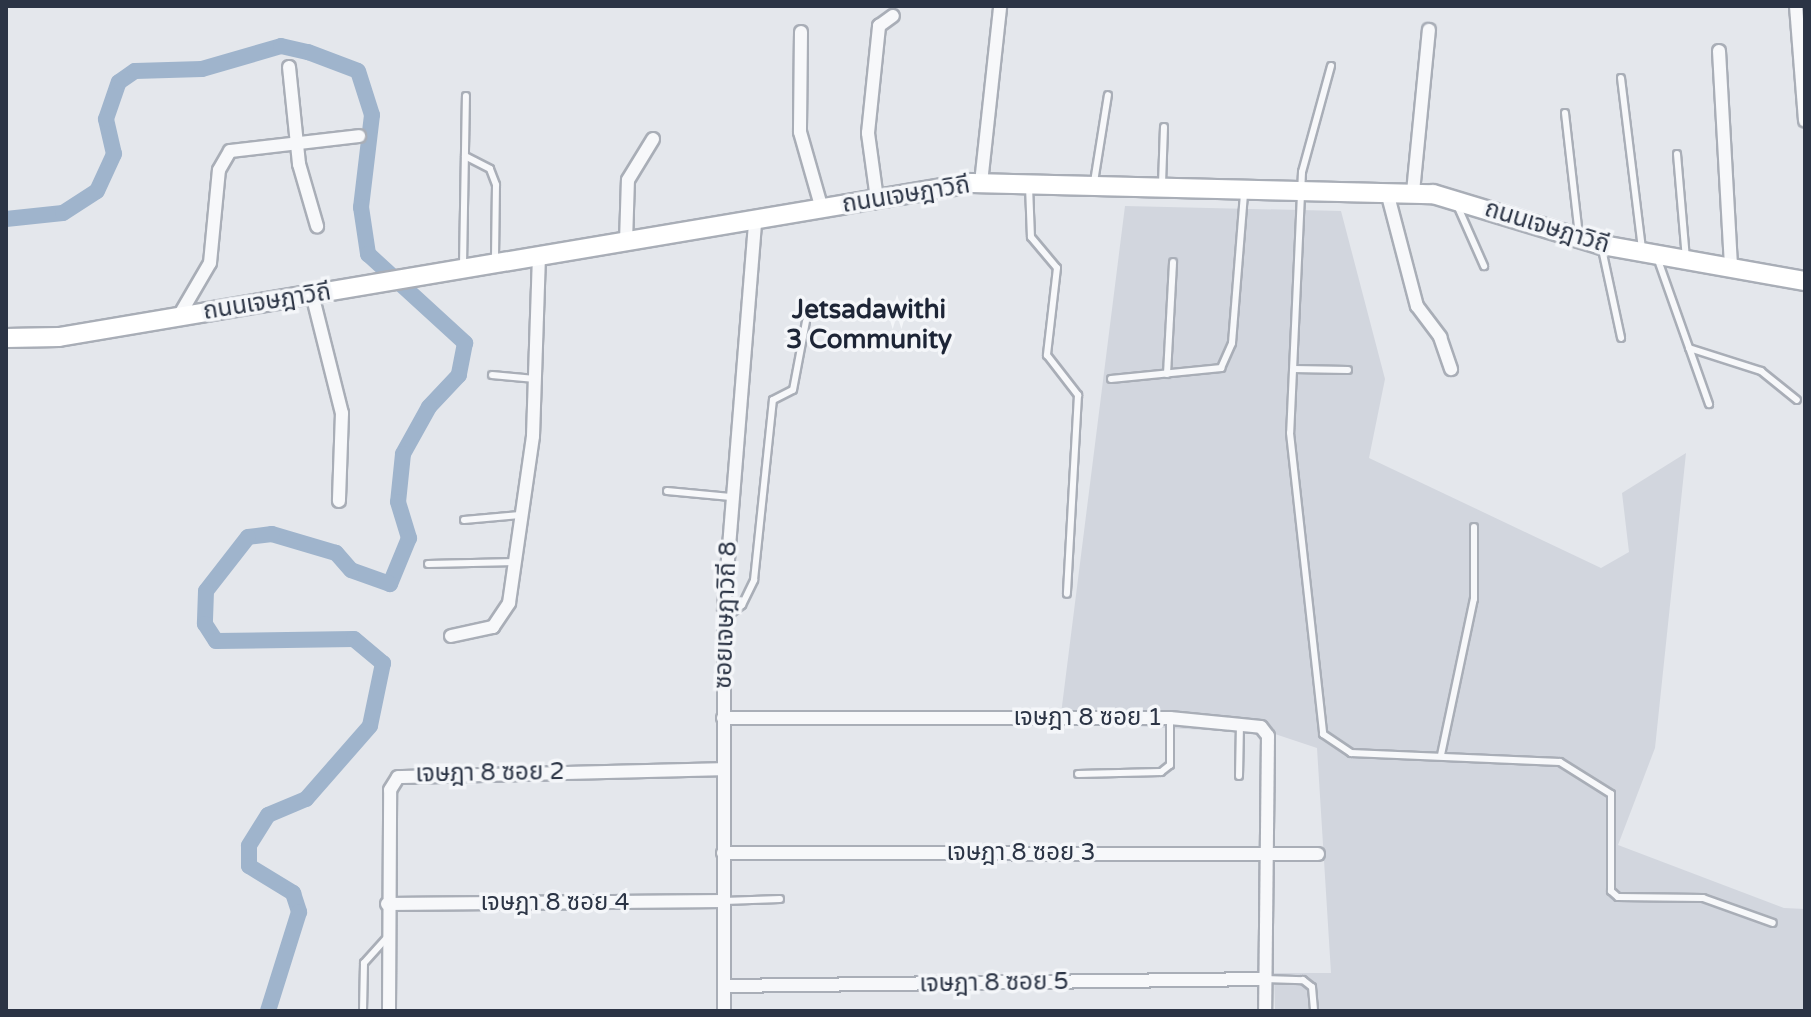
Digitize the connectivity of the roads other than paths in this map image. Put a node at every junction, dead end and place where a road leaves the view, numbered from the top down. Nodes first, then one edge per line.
1 (1796, 6) edge
2 (1000, 7) edge
3 (893, 16) dead end
4 (1429, 30) dead end
5 (801, 32) dead end
6 (1719, 51) dead end
7 (1331, 66) dead end
8 (289, 67) dead end
9 (1621, 78) dead end
10 (1108, 95) dead end
11 (466, 96) dead end
12 (1565, 113) dead end
13 (1805, 121) edge
14 (1164, 127) dead end
15 (359, 136) dead end
16 (653, 139) dead end
17 (297, 142) junction
18 (1677, 154) dead end
19 (465, 156) junction
20 (981, 183) junction
21 (1029, 183) junction
22 (1094, 183) junction
23 (1162, 184) junction
24 (1245, 186) junction
25 (1302, 189) junction
26 (1387, 192) junction
27 (1413, 192) junction
28 (1454, 198) junction
29 (877, 199) junction
30 (822, 209) junction
31 (755, 220) junction
32 (317, 226) dead end
33 (1579, 239) junction
34 (626, 242) junction
35 (1602, 245) junction
36 (1650, 255) junction
37 (539, 257) junction
38 (1686, 261) junction
39 (1173, 262) dead end
40 (495, 265) junction
41 (1484, 266) dead end
42 (1731, 269) junction
43 (463, 270) junction
44 (1805, 281) edge
45 (312, 294) junction
46 (179, 316) junction
47 (806, 321) dead end
48 (6, 338) edge
49 (1621, 338) dead end
50 (1689, 348) junction
51 (1294, 369) junction
52 (1451, 369) dead end
53 (1348, 370) dead end
54 (1167, 374) junction
55 (492, 375) dead end
56 (535, 379) junction
57 (1111, 379) dead end
58 (1797, 400) dead end
59 (1709, 404) dead end
60 (667, 491) dead end
61 (731, 497) junction
62 (339, 501) dead end
63 (523, 515) junction
64 (464, 520) dead end
65 (1474, 527) dead end
66 (516, 562) junction
67 (428, 564) dead end
68 (1067, 594) dead end
69 (724, 619) junction
70 (451, 636) dead end
71 (723, 718) junction
72 (1170, 718) junction
73 (1240, 722) junction
74 (1441, 755) junction
75 (723, 769) junction
76 (1078, 774) dead end
77 (1239, 776) dead end
78 (723, 853) junction
79 (1264, 853) junction
80 (1318, 854) dead end
81 (780, 899) dead end
82 (724, 901) junction
83 (387, 904) junction
84 (1773, 923) dead end
85 (388, 936) junction
86 (1265, 979) junction
87 (724, 986) junction
88 (363, 1011) edge
89 (389, 1011) edge
90 (724, 1011) edge
91 (1265, 1011) edge
92 (1314, 1011) edge

1 - 13 street
2 - 20 street
3 - 29 street
4 - 27 street
5 - 30 street
6 - 42 street
7 - 25 lane
8 - 17 street
9 - 36 lane
10 - 22 lane
11 - 19 lane
12 - 33 lane
14 - 23 lane
15 - 17 street
16 - 34 street
17 - 32 street
17 - 46 street
18 - 38 lane
19 - 40 lane
19 - 43 lane
20 - 21 street, ถนนเจษฎาวิถี
20 - 29 street, ถนนเจษฎาวิถี
21 - 22 street, ถนนเจษฎาวิถี
21 - 68 lane
22 - 23 street, ถนนเจษฎาวิถี
23 - 24 street, ถนนเจษฎาวิถี
24 - 25 street, ถนนเจษฎาวิถี
24 - 54 lane
25 - 26 street, ถนนเจษฎาวิถี
25 - 51 lane
26 - 27 street, ถนนเจษฎาวิถี
26 - 52 street
27 - 28 street, ถนนเจษฎาวิถี
28 - 33 street, ถนนเจษฎาวิถี
28 - 41 lane
29 - 30 street, ถนนเจษฎาวิถี
30 - 31 street, ถนนเจษฎาวิถี
31 - 34 street, ถนนเจษฎาวิถี
31 - 61 street, ซอยเจษฎาวิถี 8
33 - 35 street, ถนนเจษฎาวิถี
34 - 37 street, ถนนเจษฎาวิถี
35 - 36 street, ถนนเจษฎาวิถี
35 - 49 lane
36 - 38 street, ถนนเจษฎาวิถี
36 - 50 lane
37 - 40 street, ถนนเจษฎาวิถี
37 - 56 street
38 - 42 street, ถนนเจษฎาวิถี
39 - 54 lane
40 - 43 street, ถนนเจษฎาวิถี
42 - 44 street, ถนนเจษฎาวิถี
43 - 45 street, ถนนเจษฎาวิถี
45 - 46 street, ถนนเจษฎาวิถี
45 - 62 street
46 - 48 street, ถนนเจษฎาวิถี
47 - 69 lane
50 - 58 lane
50 - 59 lane
51 - 53 lane
51 - 74 lane
54 - 57 lane
55 - 56 lane
56 - 63 street
60 - 61 lane
61 - 69 street, ซอยเจษฎาวิถี 8
63 - 64 lane
63 - 66 street
65 - 74 lane
66 - 67 lane
66 - 70 street
69 - 71 street, ซอยเจษฎาวิถี 8
71 - 72 street, เจษฎา 8 ซอย 1
71 - 75 street, ซอยเจษฎาวิถี 8
72 - 73 street, เจษฎา 8 ซอย 1
72 - 76 lane
73 - 77 lane
73 - 79 street
74 - 84 lane
75 - 78 street, ซอยเจษฎาวิถี 8
75 - 83 street, เจษฎา 8 ซอย 2
78 - 79 street, เจษฎา 8 ซอย 3
78 - 82 street, ซอยเจษฎาวิถี 8
79 - 80 street, เจษฎา 8 ซอย 3
79 - 86 street
81 - 82 lane
82 - 83 street, เจษฎา 8 ซอย 4
82 - 87 street, ซอยเจษฎาวิถี 8
83 - 85 street, เจษฎา 8 ซอย 2
85 - 88 lane
85 - 89 street, เจษฎา 8 ซอย 2
86 - 87 street, เจษฎา 8 ซอย 5
86 - 91 street
86 - 92 lane
87 - 90 street, ซอยเจษฎาวิถี 8

